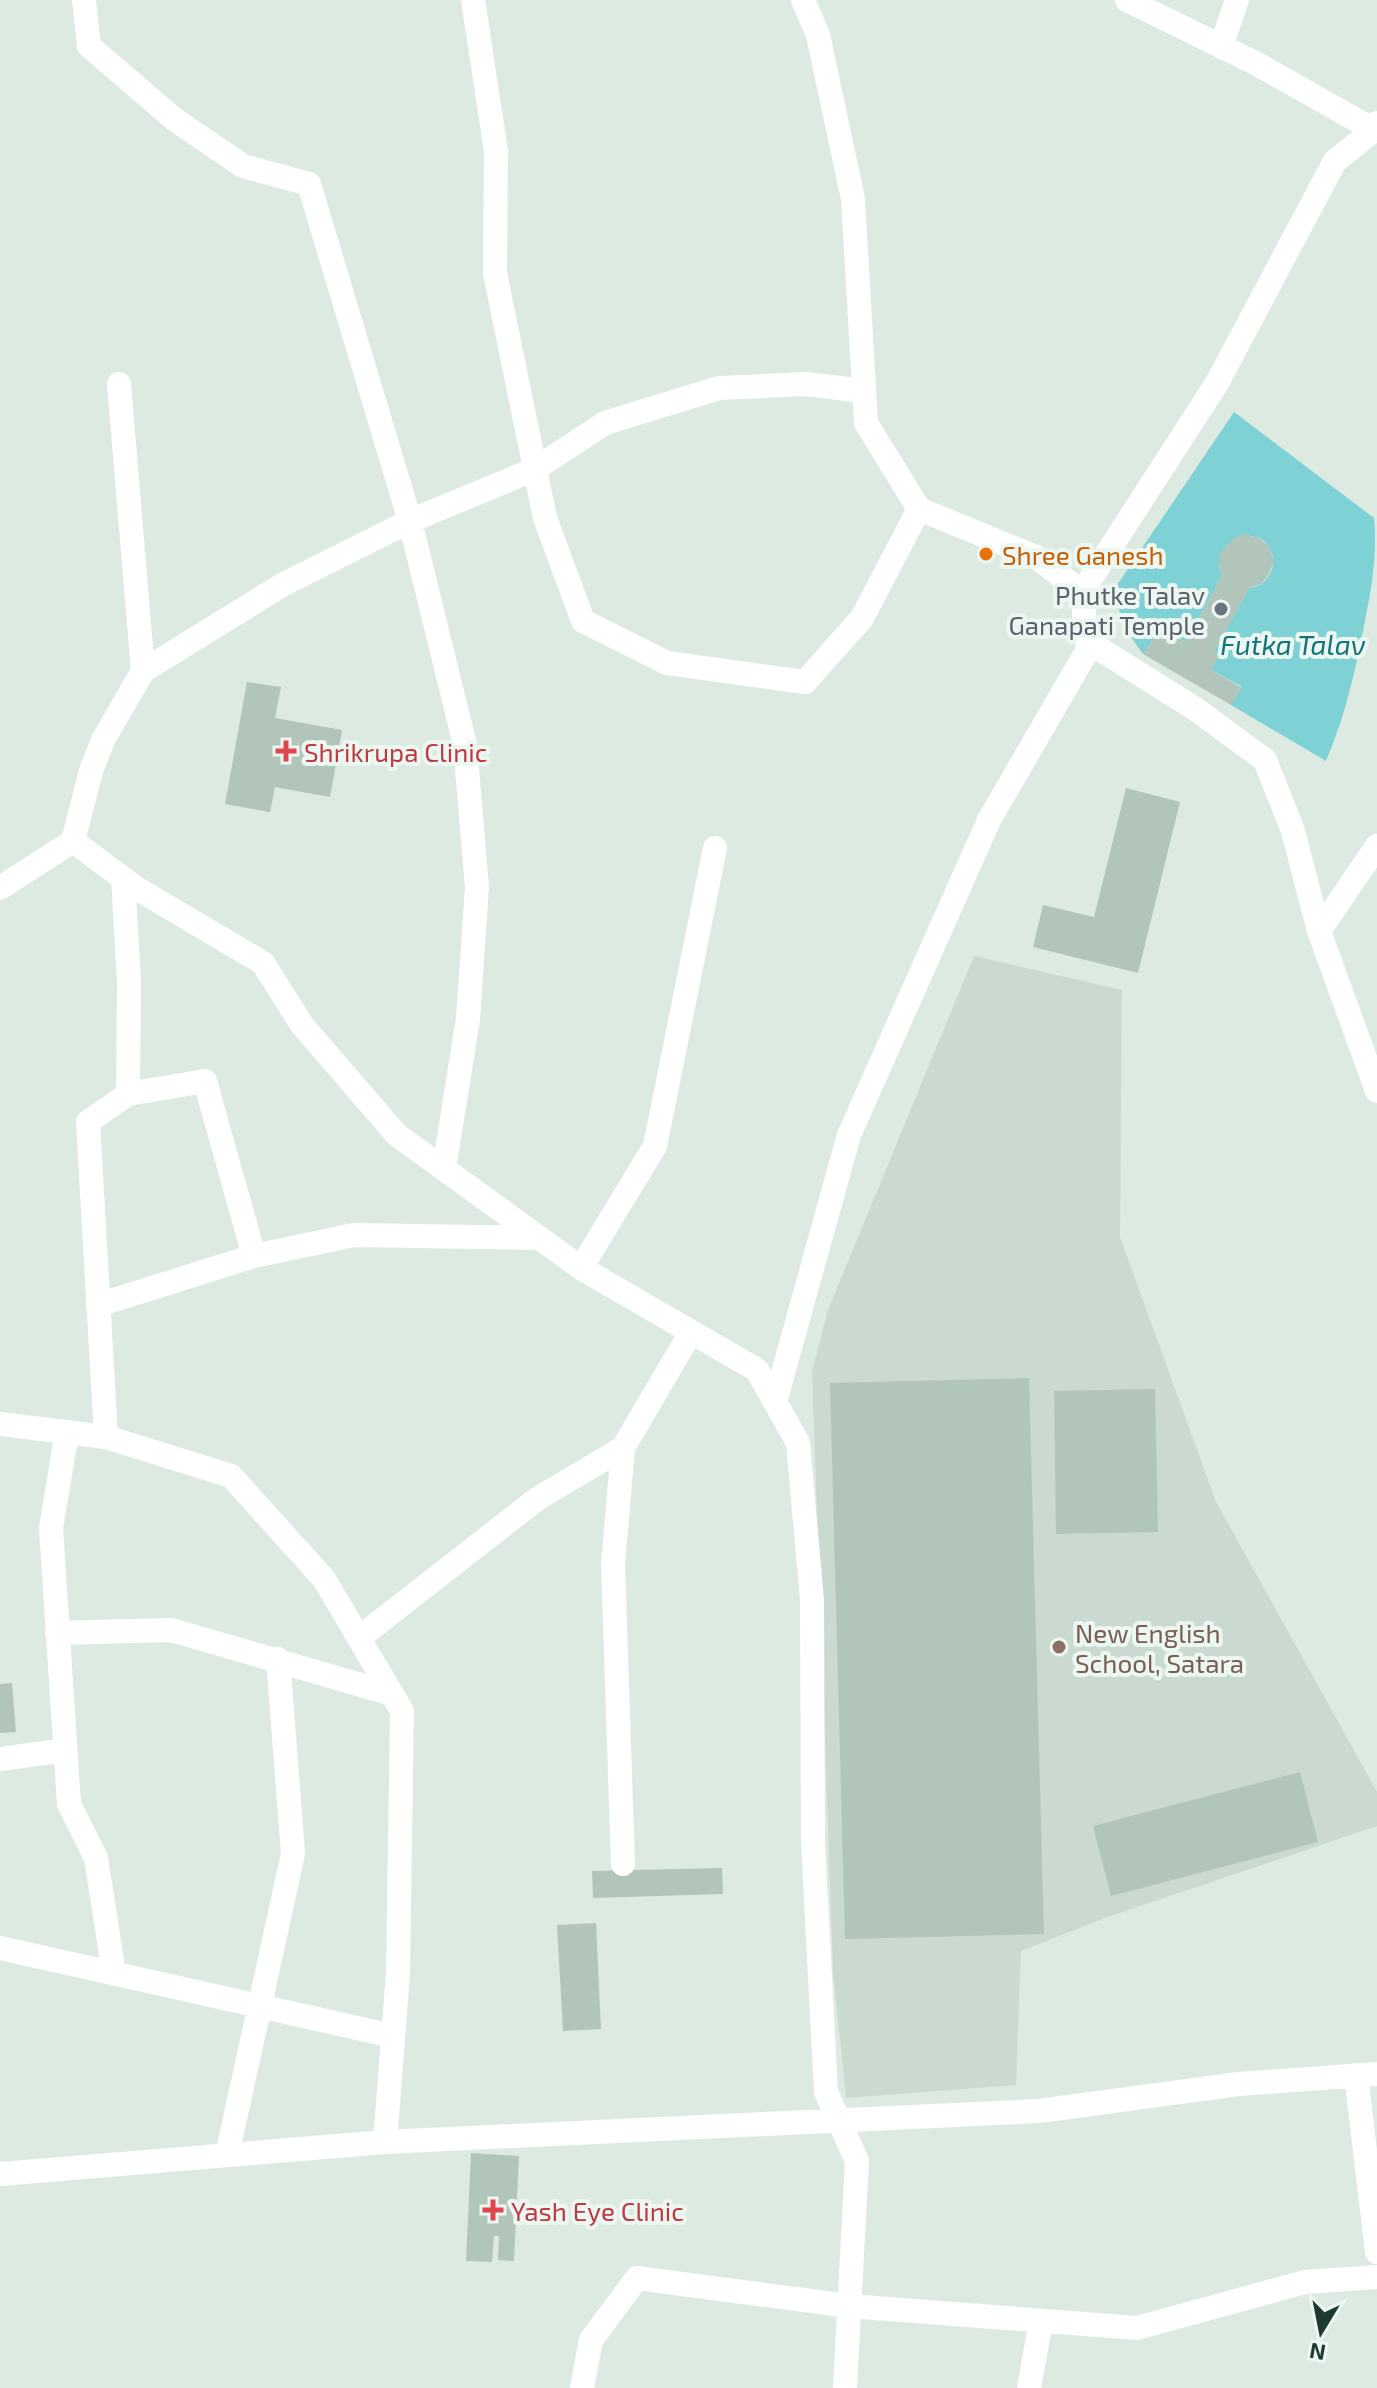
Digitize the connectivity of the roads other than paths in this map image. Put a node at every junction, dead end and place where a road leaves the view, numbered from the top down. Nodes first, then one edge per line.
1 (84, 0) edge
2 (473, 0) edge
3 (803, 0) edge
4 (1127, 0) edge
5 (1170, 0) edge
6 (1237, 0) edge
7 (1174, 25) junction
8 (1221, 47) junction
9 (1376, 126) edge
10 (119, 384) dead end
11 (864, 391) junction
12 (535, 469) junction
13 (919, 509) junction
14 (410, 521) junction
15 (1082, 592) junction
16 (1087, 641) junction
17 (143, 671) junction
18 (73, 841) junction
19 (1377, 846) edge
20 (715, 848) dead end
21 (123, 878) junction
22 (0, 888) edge
23 (1319, 931) junction
24 (1377, 1091) edge
25 (128, 1094) junction
26 (444, 1169) junction
27 (540, 1238) junction
28 (254, 1256) junction
29 (581, 1268) junction
30 (98, 1305) junction
31 (691, 1332) junction
32 (775, 1402) junction
33 (0, 1424) edge
34 (67, 1432) junction
35 (106, 1437) junction
36 (623, 1448) junction
37 (57, 1633) junction
38 (359, 1638) junction
39 (278, 1659) junction
40 (392, 1694) junction
41 (65, 1750) junction
42 (0, 1759) edge
43 (623, 1864) dead end
44 (0, 1948) edge
45 (114, 1974) junction
46 (258, 2006) junction
47 (393, 2036) junction
48 (1366, 2074) edge
49 (839, 2121) junction
50 (385, 2142) junction
51 (227, 2155) junction
52 (0, 2174) edge
53 (1377, 2252) edge
54 (1377, 2277) edge
55 (849, 2306) junction
56 (1041, 2321) junction
57 (582, 2388) edge
58 (845, 2388) edge
59 (1029, 2388) edge

1 - 14 street
2 - 12 street
3 - 11 street
4 - 7 street
5 - 7 street
6 - 8 street
7 - 8 street
8 - 9 street
9 - 15 street
10 - 17 street
11 - 12 street
11 - 13 street
12 - 13 street
12 - 14 street
13 - 15 street
14 - 17 street
14 - 26 street
15 - 16 street
16 - 23 street
16 - 32 street
17 - 18 street
18 - 21 street
18 - 22 street
19 - 23 street
20 - 29 street
21 - 25 street
21 - 26 street
23 - 24 street
25 - 28 street
25 - 30 street
26 - 27 street
27 - 28 street
27 - 29 street
28 - 30 street
29 - 31 street
30 - 35 street
31 - 32 street
31 - 36 street
32 - 49 street
33 - 34 street
34 - 35 street
34 - 37 street
35 - 38 street
36 - 38 street
36 - 43 street
37 - 39 street
37 - 41 street
38 - 40 street
39 - 40 street
39 - 46 street
40 - 47 street
41 - 42 street
41 - 45 street
44 - 45 street
45 - 46 street
46 - 47 street
46 - 51 street
47 - 50 street
48 - 49 street
48 - 53 street
49 - 50 street
49 - 55 street
50 - 51 street
51 - 52 street
54 - 56 street
55 - 56 street
55 - 57 street
55 - 58 street
56 - 59 street

